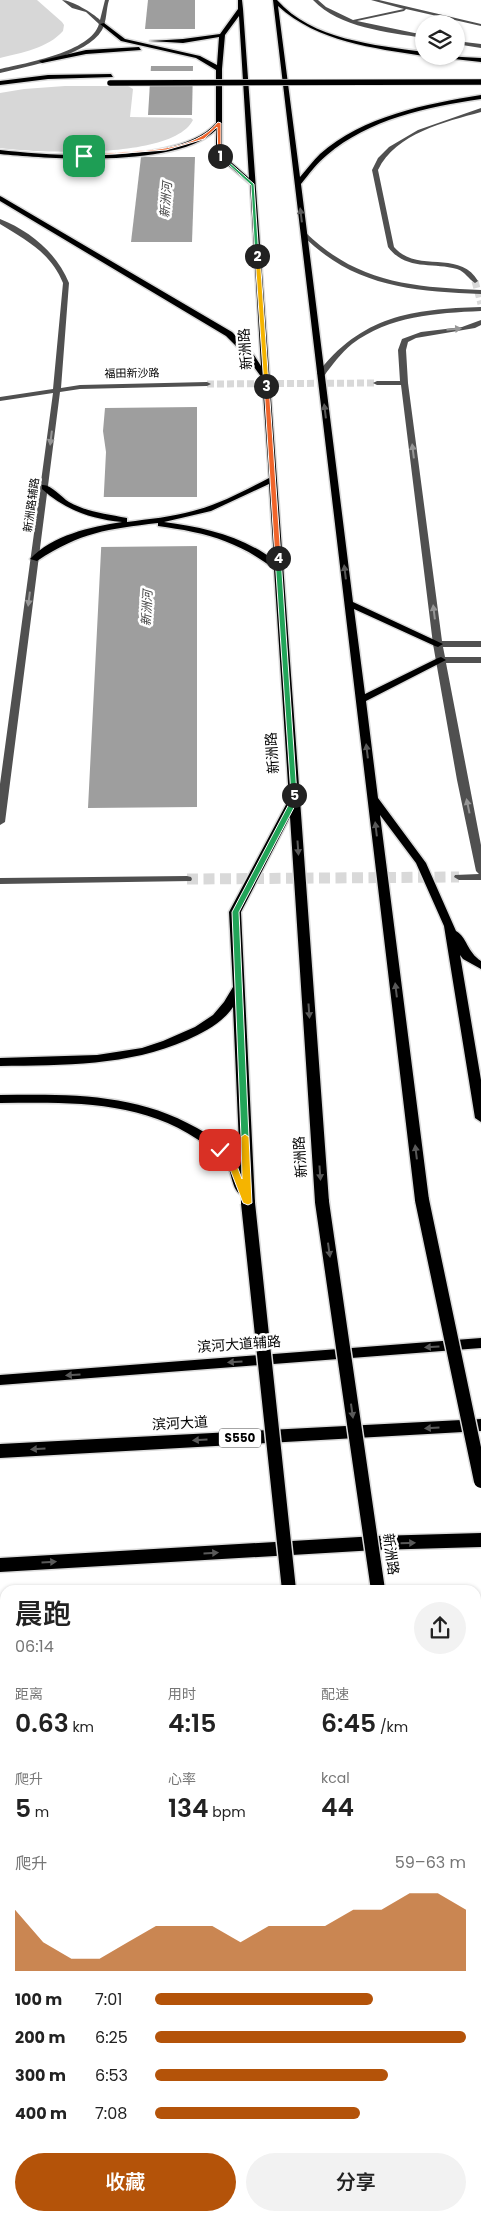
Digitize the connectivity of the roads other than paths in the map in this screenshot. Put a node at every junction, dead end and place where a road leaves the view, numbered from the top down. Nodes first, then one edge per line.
1 (64, 0) edge
2 (107, 0) edge
3 (240, 0) edge
4 (275, 0) edge
5 (315, 0) edge
6 (373, 0) edge
7 (90, 5) dead end
8 (409, 8) junction
9 (241, 9) junction
10 (88, 11) junction
11 (352, 20) junction
12 (102, 24) junction
13 (481, 25) edge
14 (113, 34) junction
15 (222, 35) junction
16 (415, 35) edge
17 (465, 43) edge
18 (481, 46) edge
19 (167, 50) junction
20 (415, 52) edge
21 (465, 58) edge
22 (42, 60) junction
23 (481, 60) edge
24 (0, 71) edge
25 (220, 72) junction
26 (211, 75) dead end
27 (241, 75) dead end
28 (251, 75) dead end
29 (281, 75) dead end
30 (291, 75) dead end
31 (121, 76) dead end
32 (0, 82) edge
33 (481, 82) edge
34 (0, 89) edge
35 (481, 97) edge
36 (481, 110) edge
37 (219, 123) junction
38 (0, 152) edge
39 (252, 184) junction
40 (298, 184) junction
41 (0, 198) edge
42 (0, 221) edge
43 (304, 234) junction
44 (476, 281) tunnel mouth
45 (481, 292) edge
46 (481, 309) edge
47 (481, 322) edge
48 (321, 374) junction
49 (266, 379) junction
50 (377, 383) tunnel mouth
51 (404, 383) junction
52 (207, 384) tunnel mouth
53 (57, 390) junction
54 (0, 391) edge
55 (0, 399) edge
56 (273, 479) junction
57 (45, 487) junction
58 (142, 522) junction
59 (34, 559) junction
60 (279, 568) junction
61 (349, 603) junction
62 (438, 644) junction
63 (481, 644) edge
64 (441, 660) junction
65 (481, 660) edge
66 (361, 700) junction
67 (373, 799) junction
68 (294, 800) junction
69 (0, 822) edge
70 (481, 871) edge
71 (459, 877) tunnel mouth
72 (481, 877) edge
73 (187, 879) tunnel mouth
74 (0, 881) edge
75 (450, 926) junction
76 (481, 966) edge
77 (238, 987) junction
78 (0, 1062) edge
79 (0, 1099) edge
80 (481, 1118) edge
81 (248, 1203) junction
82 (481, 1343) edge
83 (0, 1380) edge
84 (481, 1425) edge
85 (0, 1451) edge
86 (481, 1481) edge
87 (481, 1540) edge
88 (0, 1565) edge
89 (288, 1585) edge
90 (377, 1585) edge

1 - 10 street
2 - 12 street
3 - 9 main road, 新洲路
4 - 20 main road
4 - 40 main road
5 - 11 street
6 - 8 street
7 - 10 street
8 - 11 street
8 - 13 street
9 - 15 main road
9 - 39 main road, 新洲路
10 - 12 street
11 - 16 street
12 - 14 main road
12 - 22 street
14 - 15 main road
14 - 19 main road
15 - 25 main road
17 - 18 street
19 - 22 main road
19 - 25 main road
21 - 23 main road
22 - 24 street
25 - 26 main road
25 - 37 main road
27 - 28 main road
29 - 30 main road
31 - 32 main road
33 - 34 main road, bridge
35 - 40 main road
36 - 44 street
37 - 38 main road
37 - 39 main road
39 - 49 main road, 新洲路
43 -> 40 main road
41 - 49 main road
42 - 53 street, 新洲路辅路
43 - 45 street
43 - 48 main road
46 - 48 street
51 -> 47 street
61 -> 48 main road
49 - 56 main road, 新洲路
50 - 51 street
62 -> 51 street
52 - 53 street, 福田新沙路
53 - 54 street, 福田新沙路
53 - 55 street, 福田新沙路
53 -> 57 street, 新洲路辅路
56 - 58 main road
56 - 60 main road, 新洲路
57 - 58 main road
57 - 59 street, 新洲路辅路
58 - 59 main road
58 - 60 main road
59 -> 69 street, 新洲路辅路
60 - 68 main road, 新洲路
61 - 62 main road
61 - 66 main road
62 - 63 street
62 - 64 street
64 - 65 street
64 - 66 main road
70 -> 64 street
67 -> 66 main road
67 - 75 main road
86 -> 67 main road, bridge
68 - 77 main road
68 -> 90 main road, 新洲路, bridge
71 - 72 street
73 - 74 street
75 - 76 main road
75 - 80 main road
77 - 78 main road
77 - 81 main road
79 - 81 main road
81 - 89 main road, bridge
82 -> 83 main road, 滨河大道辅路
84 -> 85 highway, 滨河大道 / S550
88 -> 87 highway

